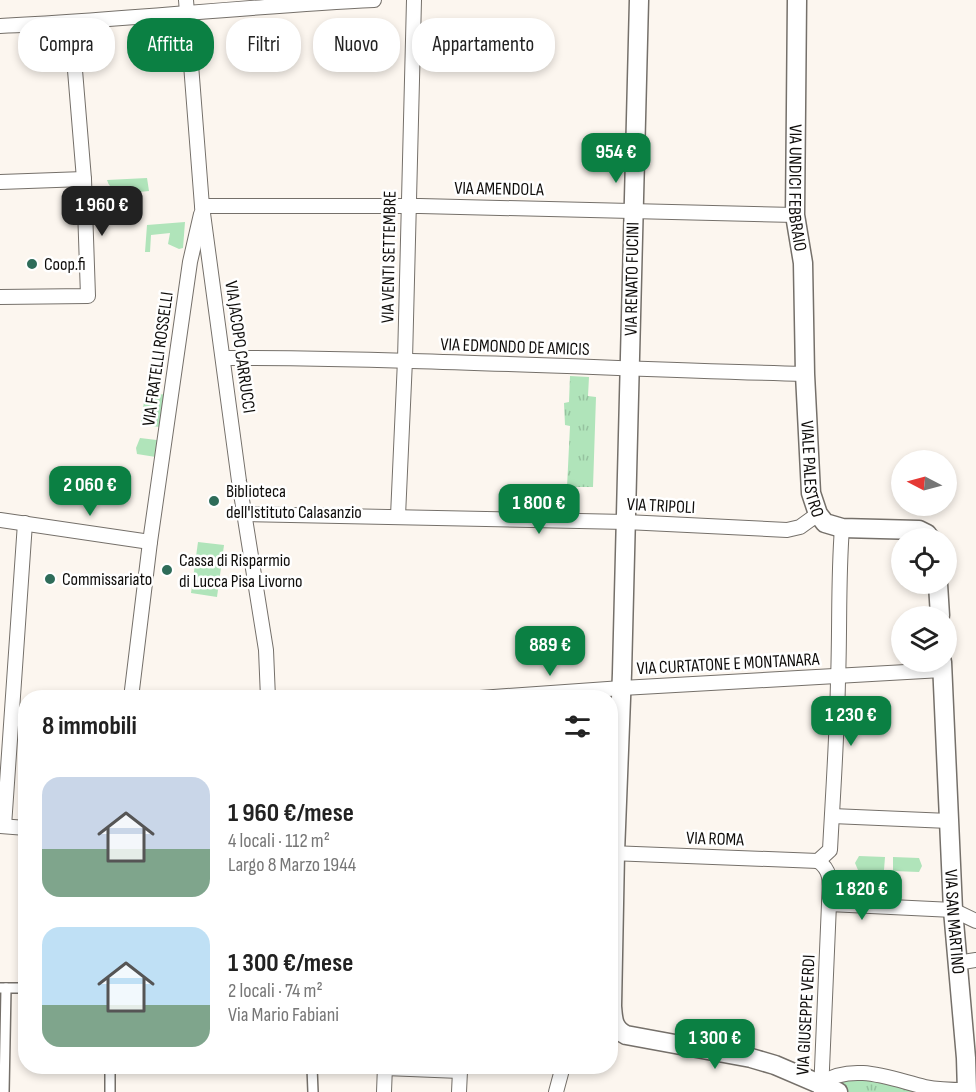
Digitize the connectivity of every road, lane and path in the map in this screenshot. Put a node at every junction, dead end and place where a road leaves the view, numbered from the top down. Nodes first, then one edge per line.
1 (374, 0) edge
2 (414, 0) edge
3 (639, 0) edge
4 (797, 0) edge
5 (186, 6) edge
6 (100, 18) edge
7 (18, 25) edge
8 (0, 26) edge
9 (75, 72) edge
10 (84, 179) junction
11 (0, 182) edge
12 (202, 206) junction
13 (408, 206) junction
14 (633, 209) junction
15 (795, 215) junction
16 (0, 297) edge
17 (223, 357) junction
18 (405, 360) junction
19 (629, 370) junction
20 (805, 374) junction
21 (245, 514) junction
22 (818, 514) junction
23 (398, 516) junction
24 (0, 520) edge
25 (626, 522) junction
26 (25, 523) junction
27 (842, 528) junction
28 (891, 529) edge
29 (150, 542) junction
30 (891, 671) edge
31 (942, 672) edge
32 (838, 676) junction
33 (622, 688) junction
34 (132, 690) edge
35 (268, 690) edge
36 (594, 690) edge
37 (6, 702) edge
38 (618, 761) edge
39 (832, 816) junction
40 (949, 821) junction
41 (2, 826) edge
42 (18, 827) edge
43 (618, 853) edge
44 (818, 861) junction
45 (829, 904) junction
46 (953, 910) junction
47 (976, 921) edge
48 (976, 960) edge
49 (957, 963) junction
50 (3, 988) edge
51 (618, 1033) edge
52 (110, 1074) edge
53 (312, 1074) edge
54 (385, 1074) edge
55 (460, 1074) edge
56 (561, 1074) edge
57 (821, 1088) edge
58 (970, 1090) edge
59 (4, 1092) edge
60 (110, 1092) edge
61 (313, 1092) edge
62 (384, 1092) edge
63 (459, 1092) edge
64 (556, 1092) edge
65 (838, 1092) edge

1 - 5 street
2 - 13 street, VIA VENTI SETTEMBRE
3 - 14 main road, VIA RENATO FUCINI
4 - 15 main road, VIA UNDICI FEBBRAIO
5 - 6 street
5 - 12 street, VIA JACOPO CARRUCCI
7 - 8 street
9 - 10 street
10 - 11 street
10 - 16 street
12 - 13 street, VIA AMENDOLA
12 - 17 street, VIA JACOPO CARRUCCI
12 - 29 street, VIA FRATELLI ROSSELLI
13 - 14 street, VIA AMENDOLA
13 - 18 street, VIA VENTI SETTEMBRE
14 - 15 street, VIA AMENDOLA
14 - 19 main road, VIA RENATO FUCINI
15 - 20 main road, VIA UNDICI FEBBRAIO
17 - 18 street, VIA EDMONDO DE AMICIS
17 - 21 street, VIA JACOPO CARRUCCI
18 - 19 street, VIA EDMONDO DE AMICIS
18 - 23 street, VIA VENTI SETTEMBRE
19 - 20 street, VIA EDMONDO DE AMICIS
19 - 25 main road, VIA RENATO FUCINI
20 - 22 main road, VIALE PALESTRO
21 - 23 street, VIA TRIPOLI
21 - 35 street, VIA JACOPO CARRUCCI
22 - 25 street, VIA TRIPOLI
22 - 27 main road, VIALE PALESTRO
23 - 25 street, VIA TRIPOLI
24 - 26 street
25 - 33 main road, VIA RENATO FUCINI
26 - 29 street
26 - 37 street
27 - 28 main road, VIALE PALESTRO
27 - 32 street
29 - 34 street, VIA FRATELLI ROSSELLI
30 - 32 street, VIA CURTATONE E MONTANARA
31 - 40 main road
32 - 33 street, VIA CURTATONE E MONTANARA
32 - 39 street
33 - 36 street, VIA CURTATONE E MONTANARA
33 - 38 main road, VIA RENATO FUCINI
37 - 41 street
39 - 40 street
39 - 44 street
40 - 46 main road, VIA SAN MARTINO
41 - 42 street
43 - 44 street, VIA ROMA
44 - 45 street, VIA GIUSEPPE VERDI
45 - 46 street
45 - 57 street, VIA GIUSEPPE VERDI
46 - 47 street
46 - 49 main road, VIA SAN MARTINO
48 - 49 street
49 - 58 main road, VIA SAN MARTINO
50 - 59 street
51 - 57 main road
52 - 60 street
53 - 61 street
54 - 62 street
55 - 63 street
56 - 64 street
57 - 58 street
57 - 65 main road

